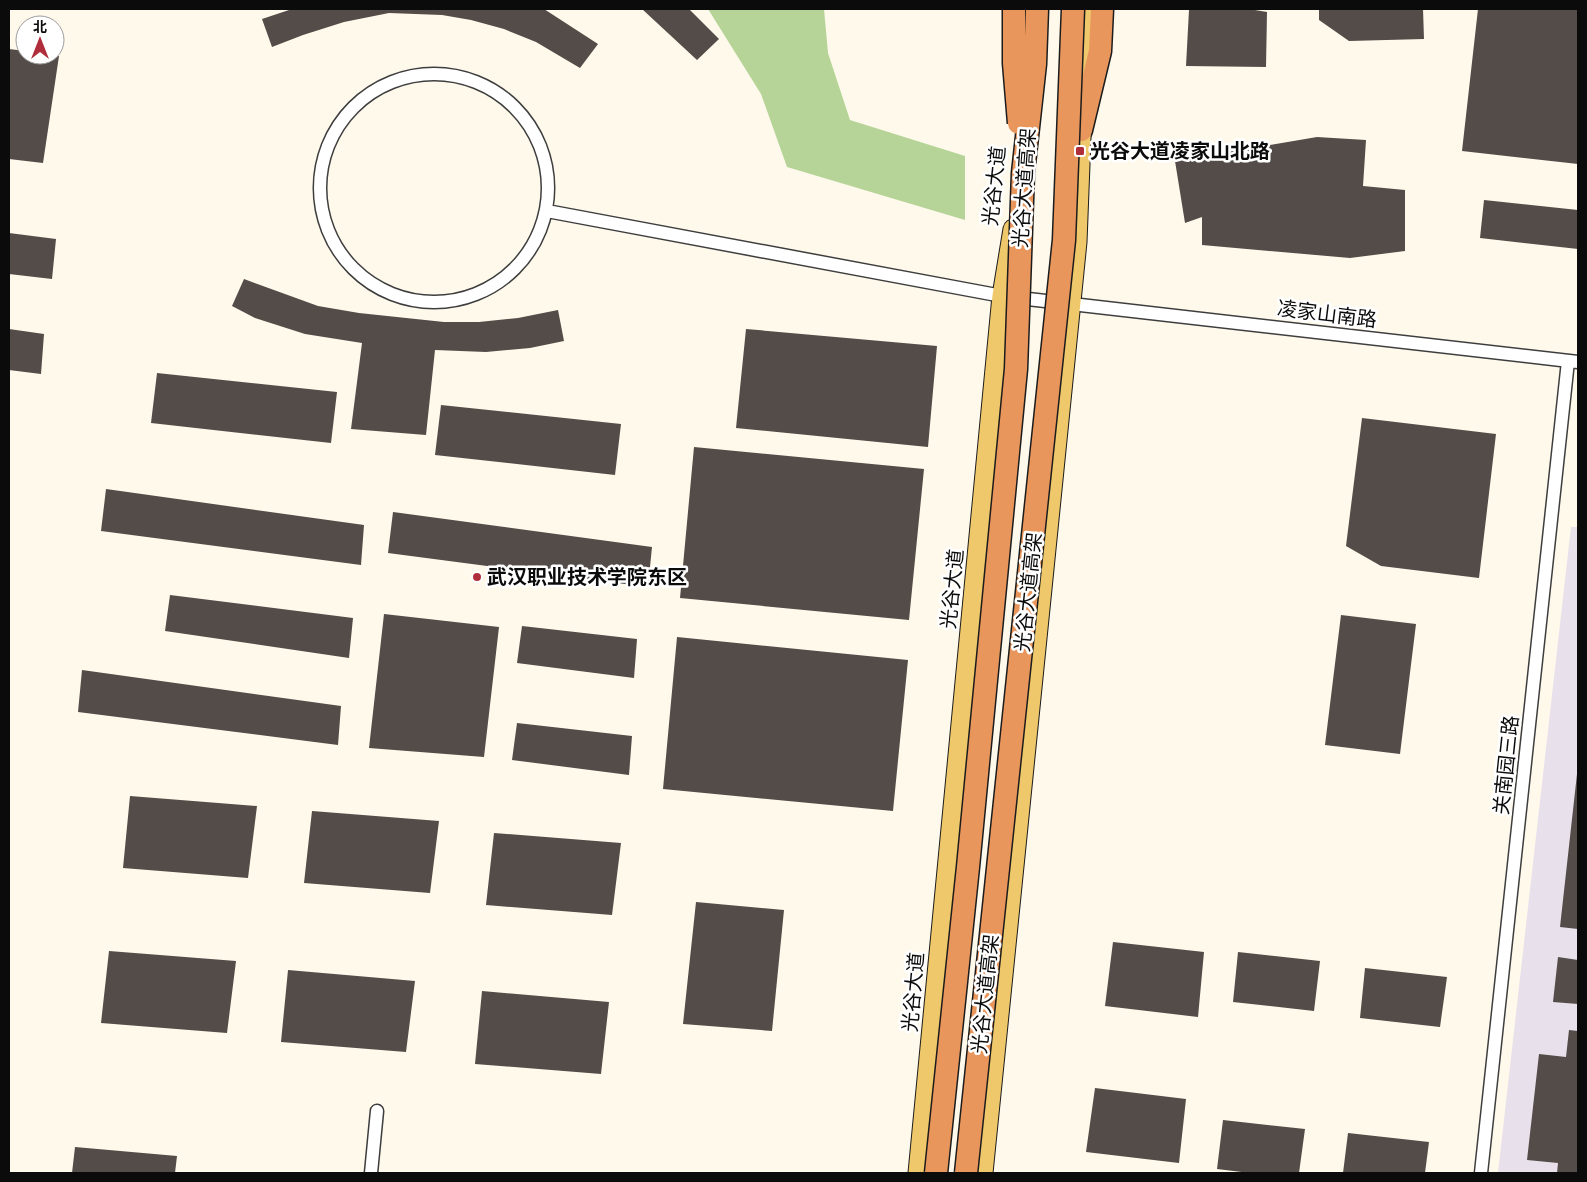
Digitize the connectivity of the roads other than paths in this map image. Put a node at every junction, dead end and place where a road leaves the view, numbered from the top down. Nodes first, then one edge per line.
1 (1014, 9) edge
2 (1030, 9) edge
3 (1038, 9) edge
4 (1073, 9) edge
5 (1086, 9) edge
6 (1102, 9) edge
7 (1081, 130) junction
8 (1023, 173) junction
9 (547, 211) junction
10 (1002, 296) junction
11 (1071, 304) junction
12 (1573, 362) edge
13 (377, 1111) dead end
14 (371, 1173) edge
15 (918, 1173) edge
16 (936, 1173) edge
17 (966, 1173) edge
18 (983, 1173) edge
19 (1481, 1173) edge

1 - 8 highway, bridge
2 - 10 main road, 光谷大道
3 - 8 highway, 光谷大道高架, bridge
4 - 17 highway, 光谷大道高架, bridge
5 - 7 main road
6 - 7 highway
7 - 11 main road
8 - 16 highway, 光谷大道高架, bridge
9 - 9 street
9 - 10 street, 凌家山南路
10 - 11 street, 凌家山南路
10 - 15 main road, 光谷大道
11 - 12 street, 凌家山南路
11 - 18 main road
12 - 19 street, 关南园三路
13 - 14 street

